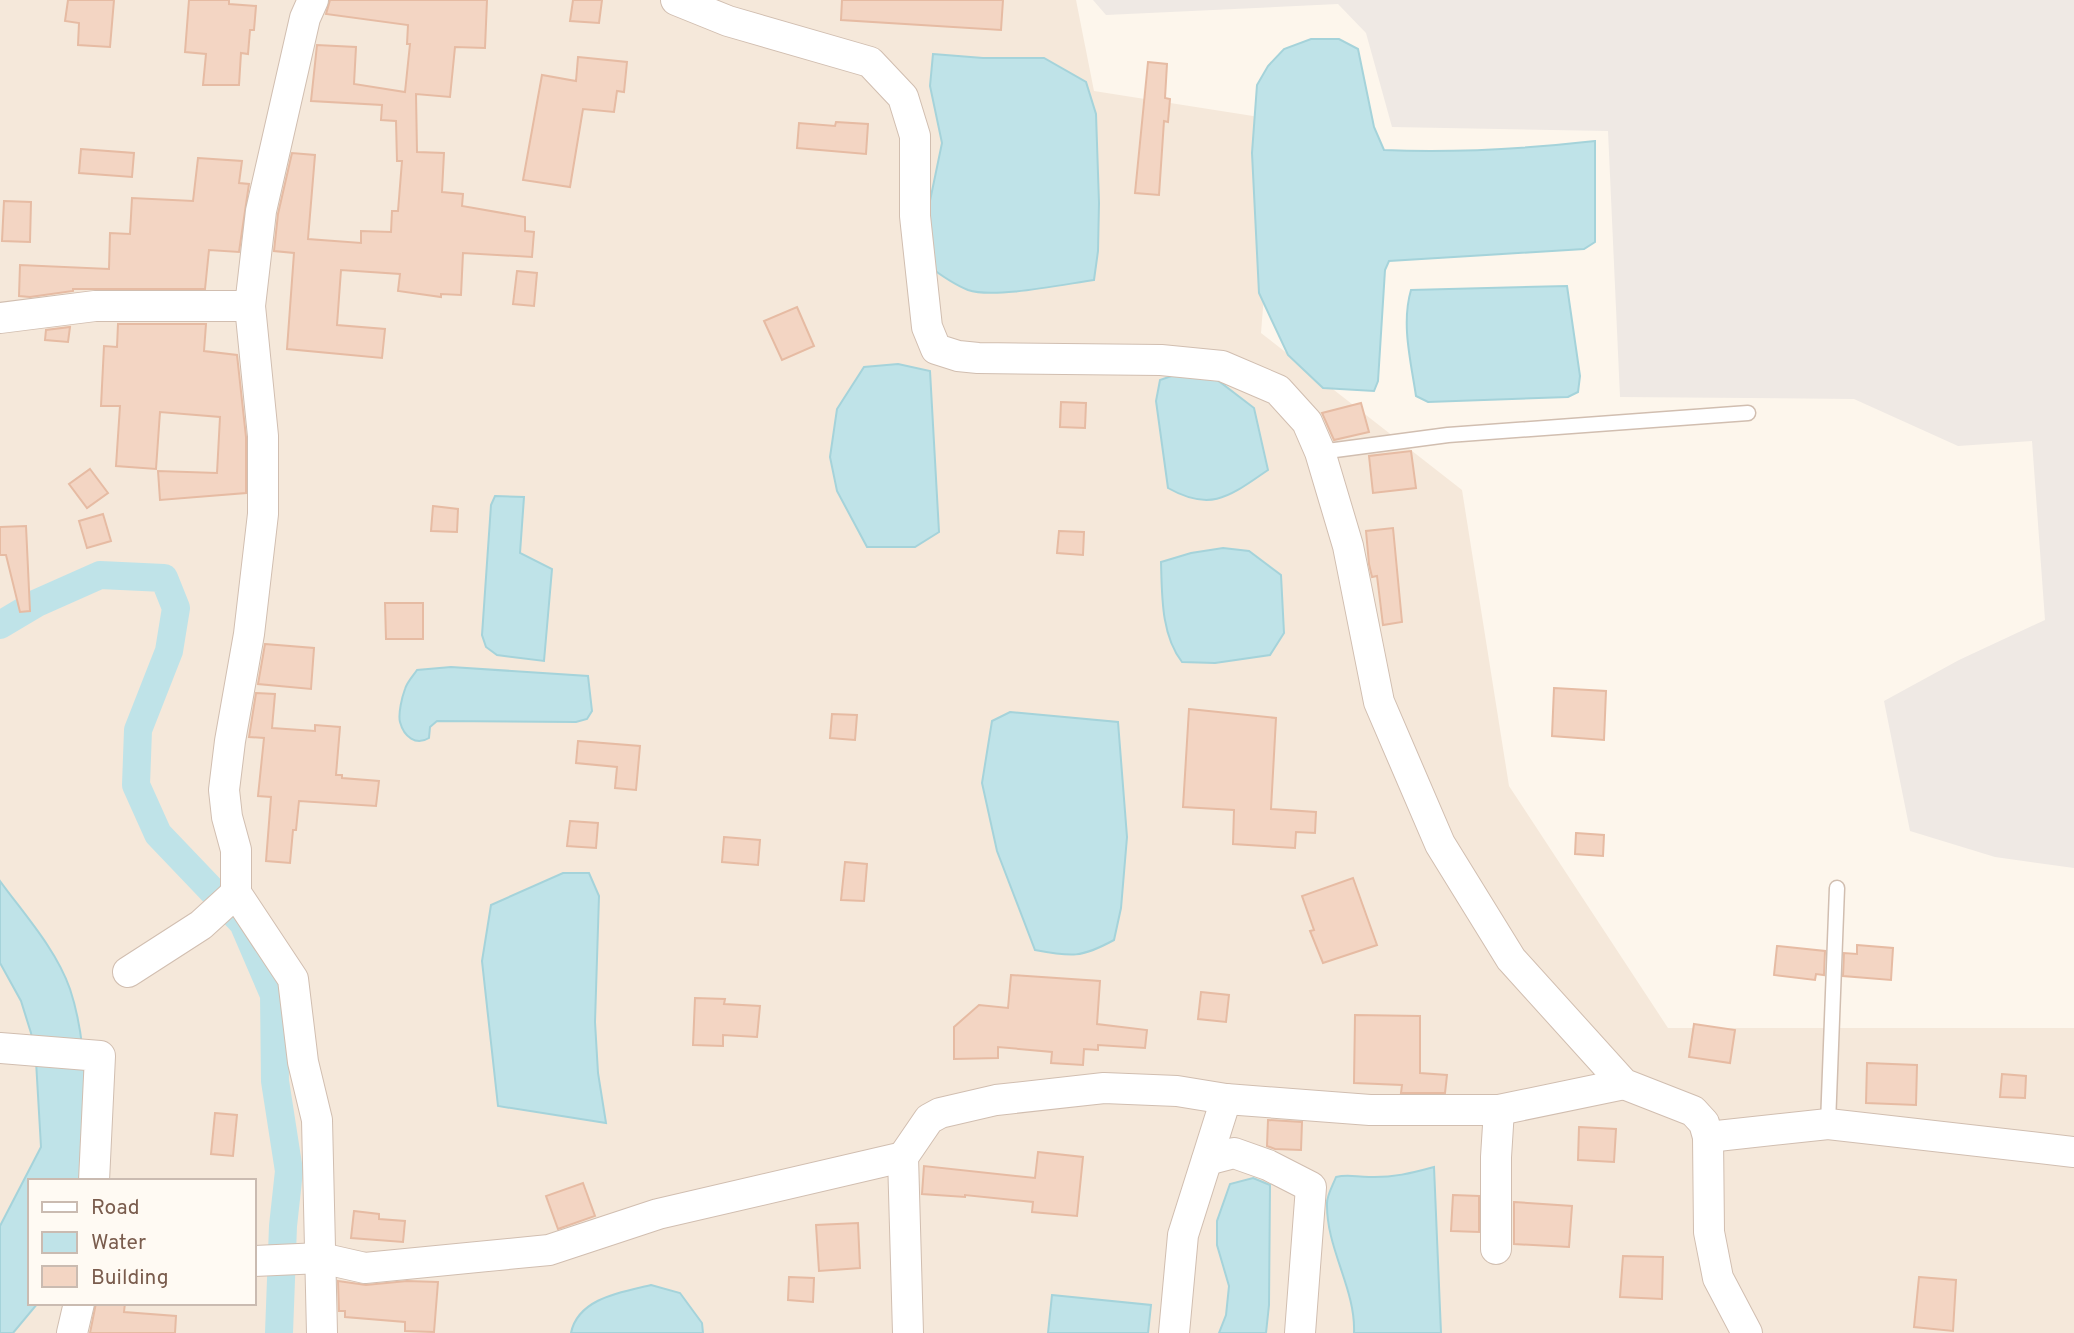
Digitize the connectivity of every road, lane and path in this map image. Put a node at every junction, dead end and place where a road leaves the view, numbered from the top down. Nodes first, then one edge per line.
1 (313, 0) edge
2 (676, 0) edge
3 (250, 306) junction
4 (0, 318) edge
5 (1748, 413) dead end
6 (1320, 452) junction
7 (1837, 888) dead end
8 (236, 893) junction
9 (128, 972) dead end
10 (4, 1048) edge
11 (1624, 1084) junction
12 (1226, 1099) junction
13 (1499, 1110) junction
14 (1828, 1124) junction
15 (1708, 1137) junction
16 (2074, 1152) edge
17 (904, 1157) junction
18 (1207, 1160) junction
19 (94, 1179) edge
20 (1496, 1249) dead end
21 (321, 1258) junction
22 (256, 1261) edge
23 (79, 1305) edge
24 (72, 1333) edge
25 (322, 1333) edge
26 (908, 1333) edge
27 (1174, 1333) edge
28 (1300, 1333) edge
29 (1747, 1333) edge

1 - 3 street
2 - 6 street
3 - 4 street
3 - 8 street
5 - 6 lane
6 - 11 street
7 - 14 lane
8 - 9 street
8 - 21 street
10 - 19 street
11 - 13 street
11 - 15 street
12 - 13 street
12 - 17 street
12 - 18 street
13 - 20 street
14 - 15 street
14 - 16 street
15 - 29 street
17 - 21 street
17 - 26 street
18 - 27 street
18 - 28 street
21 - 22 street
21 - 25 street
23 - 24 street

